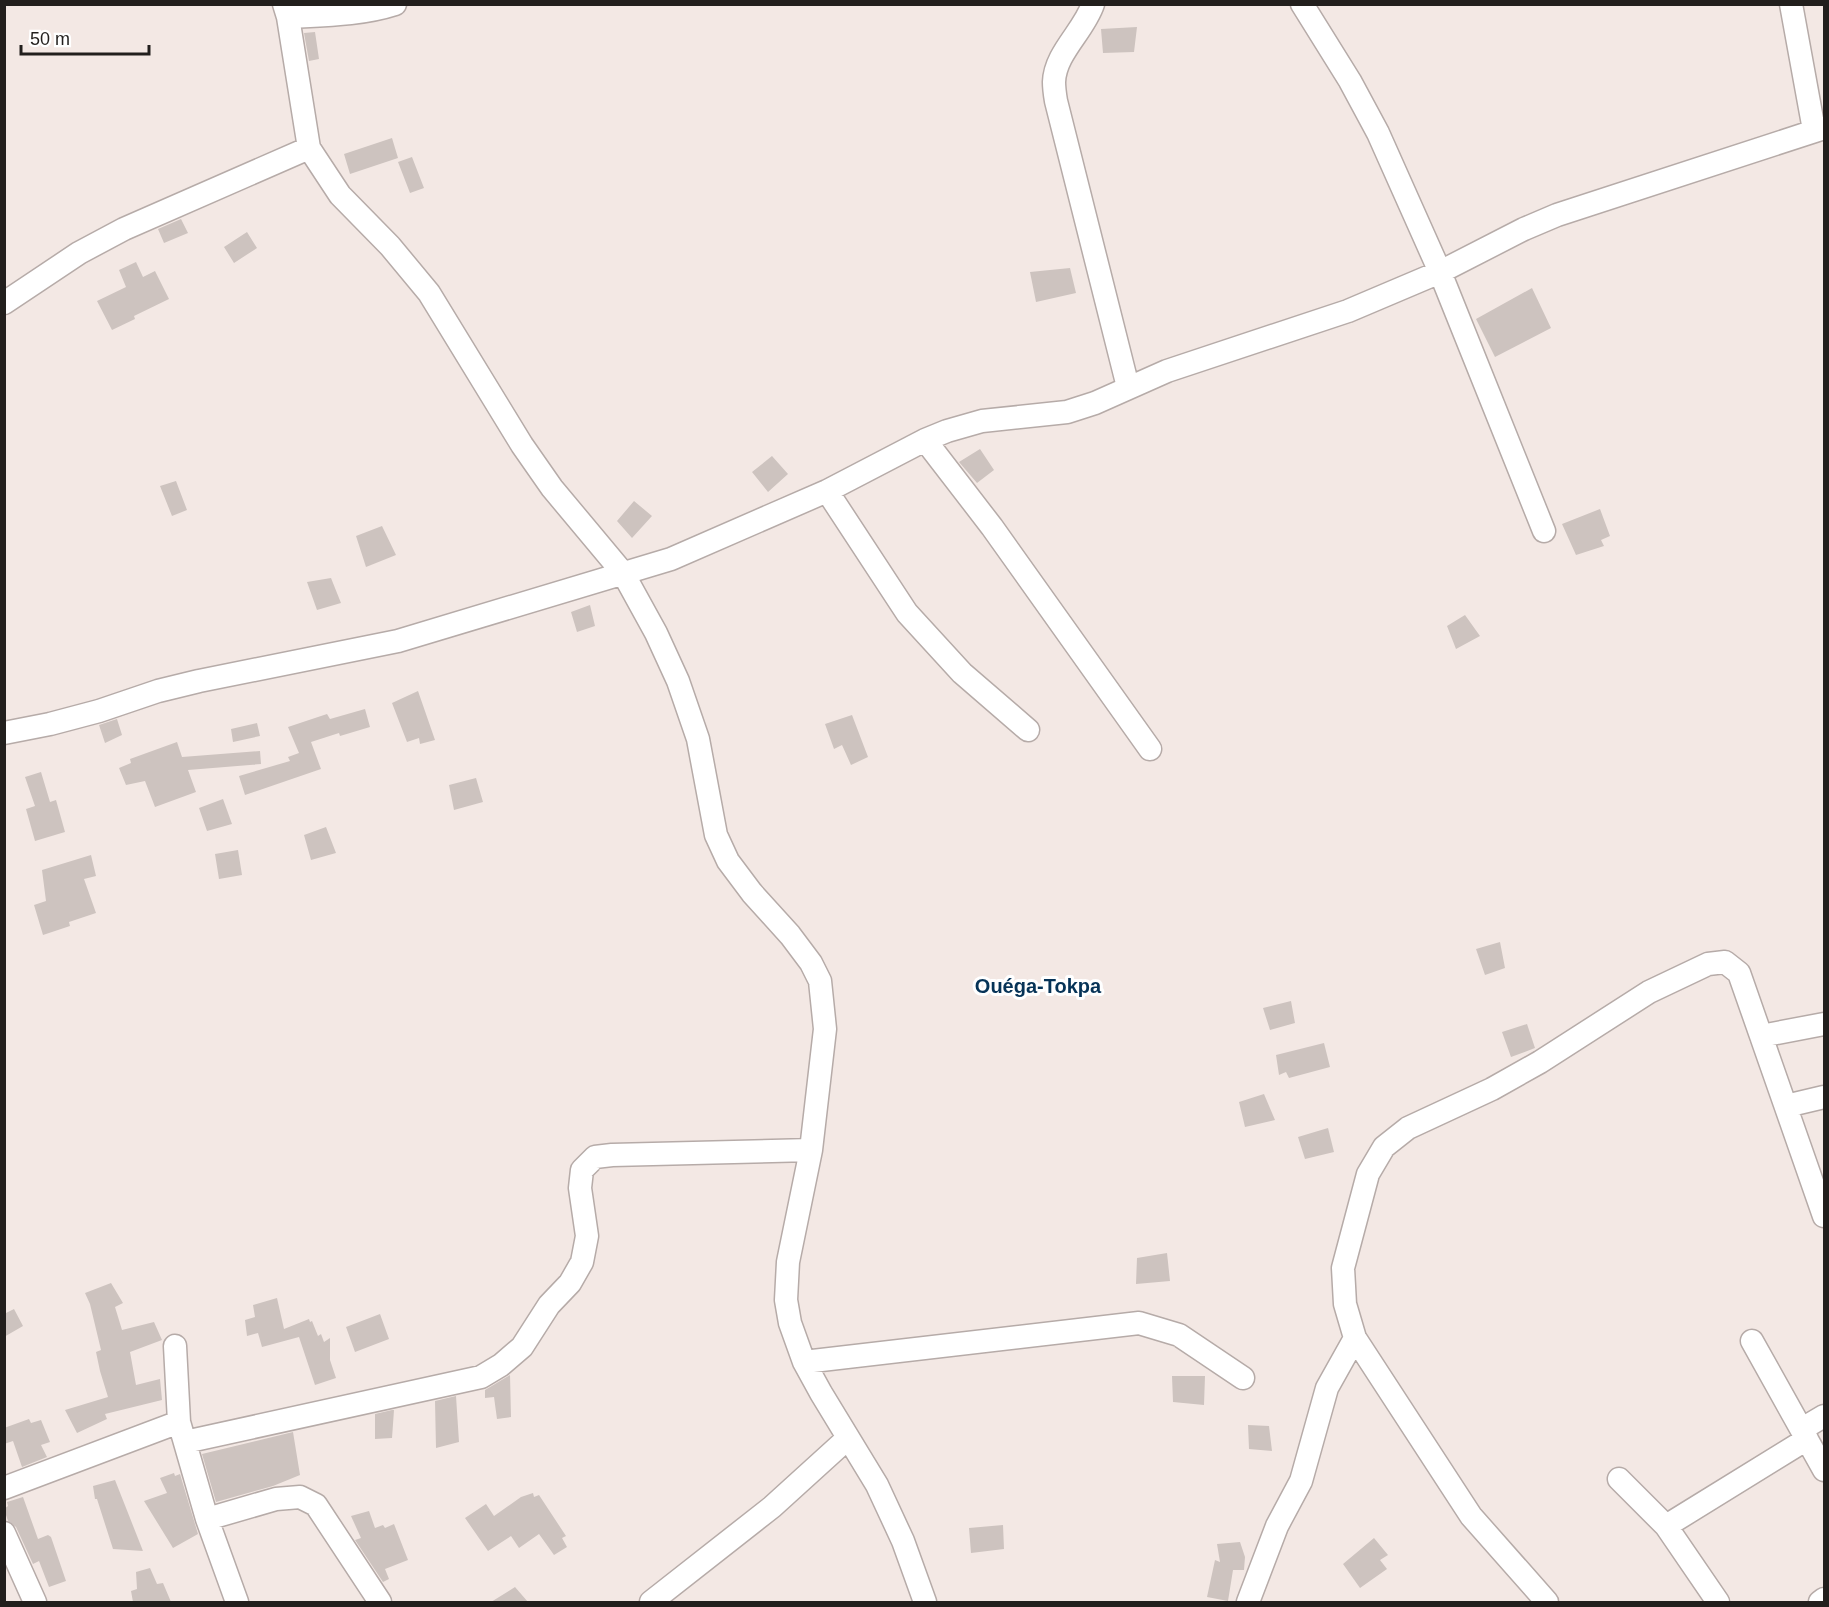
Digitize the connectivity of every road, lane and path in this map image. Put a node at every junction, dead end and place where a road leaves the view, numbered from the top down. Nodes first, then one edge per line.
1 (395, 4) edge
2 (1093, 4) edge
3 (1302, 4) edge
4 (1791, 4) edge
5 (286, 11) edge
6 (1819, 129) edge
7 (309, 148) junction
8 (1440, 272) junction
9 (4, 303) edge
10 (1128, 387) junction
11 (925, 440) junction
12 (827, 491) junction
13 (1544, 531) dead end
14 (623, 573) junction
15 (1028, 730) dead end
16 (4, 733) edge
17 (1150, 749) dead end
18 (1824, 1024) edge
19 (1761, 1035) junction
20 (1824, 1097) edge
21 (1786, 1106) junction
22 (811, 1150) junction
23 (1824, 1216) edge
24 (1355, 1338) junction
25 (1752, 1341) dead end
26 (175, 1346) dead end
27 (804, 1362) junction
28 (1243, 1378) dead end
29 (1824, 1416) edge
30 (182, 1432) junction
31 (1804, 1434) junction
32 (848, 1438) junction
33 (1824, 1470) edge
34 (1619, 1479) dead end
35 (4, 1488) edge
36 (207, 1519) junction
37 (1666, 1526) junction
38 (4, 1533) edge
39 (1824, 1599) edge
40 (35, 1602) edge
41 (237, 1602) edge
42 (380, 1602) edge
43 (651, 1602) edge
44 (924, 1602) edge
45 (1248, 1602) edge
46 (1547, 1602) edge
47 (1718, 1602) edge
48 (1820, 1602) edge

1 - 5 street
2 - 10 street
3 - 8 street
4 - 6 street
5 - 7 street
6 - 8 street
7 - 9 street
7 - 14 street
8 - 10 street
8 - 13 street
10 - 11 street
11 - 12 street
11 - 17 street
12 - 14 street
12 - 15 street
14 - 16 street
14 - 22 street
18 - 19 street
19 - 21 street
19 - 24 street
20 - 21 street
21 - 23 street
22 - 27 street
22 - 30 street
24 - 45 street
24 - 46 street
25 - 31 street
26 - 30 street
27 - 28 street
27 - 32 street
29 - 31 street
30 - 35 street
30 - 36 street
31 - 33 street
31 - 37 street
32 - 43 street
32 - 44 street
34 - 37 street
36 - 41 street
36 - 42 street
37 - 47 street
38 - 40 street
39 - 48 street

